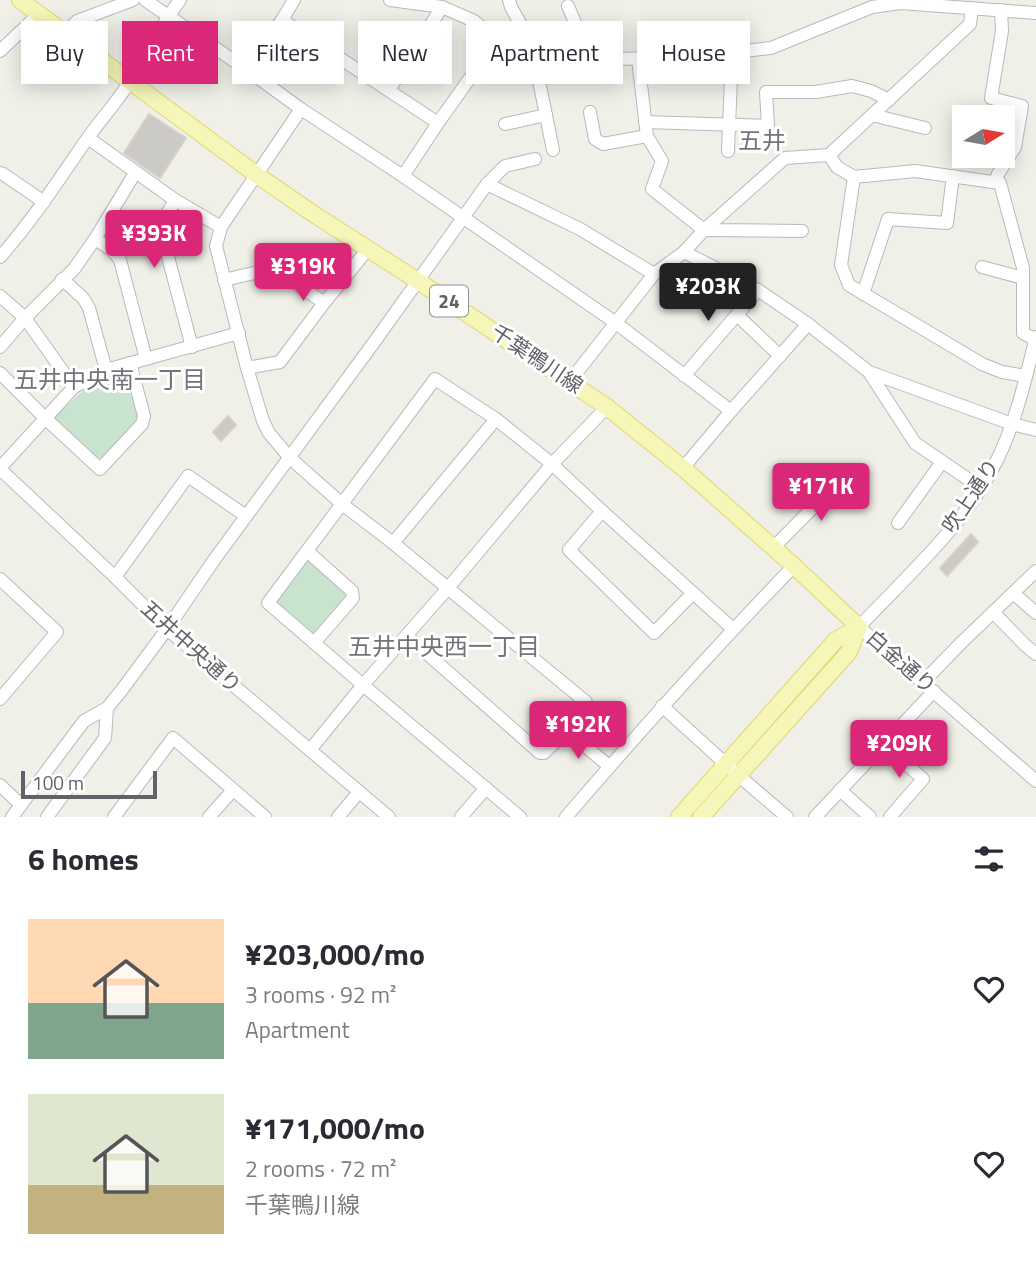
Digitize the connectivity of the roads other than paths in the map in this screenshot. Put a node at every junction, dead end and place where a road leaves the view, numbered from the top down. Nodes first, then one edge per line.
1 (133, 0) edge
2 (145, 0) edge
3 (180, 0) edge
4 (293, 0) edge
5 (390, 0) edge
6 (509, 0) edge
7 (30, 5) edge
8 (568, 6) dead end
9 (442, 7) junction
10 (972, 8) junction
11 (1001, 10) junction
12 (1036, 13) edge
13 (168, 15) junction
14 (282, 19) joint
15 (49, 21) edge
16 (77, 21) edge
17 (165, 21) edge
18 (474, 21) edge
19 (518, 21) edge
20 (574, 21) edge
21 (0, 51) edge
22 (750, 51) edge
23 (232, 59) edge
24 (128, 84) edge
25 (134, 84) edge
26 (267, 84) edge
27 (466, 84) edge
28 (541, 84) edge
29 (641, 84) edge
30 (731, 84) edge
31 (389, 90) junction
32 (889, 100) junction
33 (301, 109) junction
34 (590, 112) dead end
35 (545, 115) junction
36 (872, 115) junction
37 (645, 122) junction
38 (438, 123) junction
39 (505, 124) dead end
40 (729, 126) junction
41 (925, 128) dead end
42 (647, 136) junction
43 (88, 138) junction
44 (553, 150) dead end
45 (728, 150) dead end
46 (829, 155) junction
47 (535, 159) dead end
48 (135, 173) junction
49 (1, 175) edge
50 (257, 175) junction
51 (403, 176) junction
52 (953, 176) junction
53 (855, 177) junction
54 (995, 182) junction
55 (487, 184) junction
56 (176, 200) junction
57 (44, 202) junction
58 (463, 217) junction
59 (222, 227) junction
60 (704, 230) junction
61 (802, 231) dead end
62 (95, 239) junction
63 (368, 249) junction
64 (684, 252) junction
65 (0, 257) edge
66 (982, 267) dead end
67 (654, 274) junction
68 (1023, 278) junction
69 (62, 279) junction
70 (224, 280) junction
71 (418, 281) junction
72 (758, 290) junction
73 (863, 294) junction
74 (0, 296) edge
75 (324, 303) junction
76 (737, 315) junction
77 (24, 318) junction
78 (616, 323) junction
79 (808, 324) junction
80 (239, 333) junction
81 (1036, 339) edge
82 (192, 346) junction
83 (0, 347) edge
84 (780, 356) junction
85 (146, 359) junction
86 (130, 363) junction
87 (247, 368) junction
88 (106, 370) junction
89 (869, 372) junction
90 (0, 373) edge
91 (684, 376) junction
92 (1026, 376) junction
93 (570, 381) junction
94 (75, 387) junction
95 (607, 407) junction
96 (731, 411) junction
97 (45, 418) junction
98 (496, 419) junction
99 (1012, 424) junction
100 (1036, 430) edge
101 (289, 457) junction
102 (942, 462) junction
103 (552, 464) junction
104 (683, 468) junction
105 (0, 469) edge
106 (845, 475) dead end
107 (981, 488) junction
108 (342, 505) junction
109 (602, 511) junction
110 (246, 516) junction
111 (898, 523) dead end
112 (393, 543) junction
113 (773, 548) junction
114 (307, 551) junction
115 (793, 566) junction
116 (115, 577) junction
117 (0, 579) edge
118 (1033, 580) edge
119 (448, 588) junction
120 (693, 593) junction
121 (1013, 593) junction
122 (993, 612) junction
123 (1036, 613) edge
124 (859, 627) junction
125 (167, 629) junction
126 (733, 629) junction
127 (407, 636) junction
128 (314, 643) junction
129 (1036, 654) edge
130 (923, 682) junction
131 (363, 685) junction
132 (934, 691) junction
133 (1, 696) edge
134 (662, 706) junction
135 (107, 708) junction
136 (567, 731) junction
137 (884, 744) junction
138 (310, 750) junction
139 (610, 766) junction
140 (732, 770) junction
141 (1036, 781) edge
142 (0, 785) edge
143 (485, 788) junction
144 (233, 790) junction
145 (841, 790) junction
146 (359, 792) junction
147 (21, 805) junction
148 (12, 817) edge
149 (47, 817) edge
150 (114, 817) edge
151 (209, 817) edge
152 (265, 817) edge
153 (338, 817) edge
154 (388, 817) edge
155 (460, 817) edge
156 (520, 817) edge
157 (566, 817) edge
158 (679, 817) edge
159 (701, 817) edge
160 (787, 817) edge
161 (815, 817) edge
162 (870, 817) edge
163 (890, 817) edge

1 - 16 street
2 - 13 street
3 - 13 street
4 - 14 street
5 - 9 street
6 - 19 street
7 - 15 main road, 千葉鴨川線 / 24
7 - 21 street
8 - 20 street
9 - 18 street
9 - 31 street
10 - 11 street
10 - 22 street
10 - 32 street
11 - 12 street
11 - 54 street
13 - 17 street
13 - 23 street
14 - 31 street
24 - 43 street
25 - 50 main road, 千葉鴨川線 / 24
26 - 33 street
27 - 38 street
28 - 35 street
29 - 37 street
30 - 40 street
31 - 38 street
32 - 36 street
32 - 40 street
33 - 50 street
33 - 51 street
34 - 42 street
35 - 39 street
35 - 44 street
36 - 41 street
36 - 46 street
37 - 40 street
37 - 42 street
38 - 51 street
40 - 45 street
42 - 60 street
43 - 48 street
43 - 57 street
46 - 53 street
46 - 60 street
47 - 55 street
48 - 56 street
48 - 62 street
49 - 57 street
50 - 59 street
50 - 63 main road, 千葉鴨川線 / 24
51 - 58 street
52 - 53 street
52 - 54 street
52 - 73 street
53 - 73 street
54 - 68 street
55 - 58 street
55 - 67 street
56 - 59 street
56 - 82 street
57 - 65 street
58 - 71 street
58 - 78 street
59 - 70 street
60 - 61 street
60 - 64 street
62 - 69 street
62 - 85 street
63 - 71 main road, 千葉鴨川線 / 24
63 - 75 street
64 - 67 street
64 - 72 street
66 - 68 street
67 - 78 street
68 - 81 street
69 - 77 street
69 - 88 street
70 - 75 street
70 - 80 street
71 - 93 main road, 千葉鴨川線 / 24
71 - 101 street
72 - 76 street
72 - 79 street
73 - 92 street
74 - 77 street
75 - 87 street
76 - 84 street
76 - 91 street
77 - 83 street
77 - 94 street
78 - 91 street
78 - 93 street
79 - 84 street
79 - 89 street
80 - 82 street
80 - 87 street
81 - 92 street, 吹上通り
82 - 85 street
84 - 96 street
85 - 86 street
86 - 88 street
86 - 97 street
87 - 101 street
88 - 94 street
89 - 99 street
89 - 102 street
90 - 97 street
91 - 96 street
92 - 99 street, 吹上通り
93 - 95 main road, 千葉鴨川線 / 24
94 - 97 street
95 - 103 street
95 - 104 main road, 千葉鴨川線 / 24
96 - 104 street
97 - 105 street
98 - 103 street
98 - 108 street
98 - 112 street
99 - 100 street
99 - 107 street, 吹上通り
101 - 108 street
101 - 110 street
102 - 107 street
102 - 111 street
103 - 109 street
103 - 119 street
104 - 113 main road, 千葉鴨川線 / 24
105 - 116 street, 五井中央通り
106 - 113 street
107 - 124 street, 吹上通り
108 - 112 street
108 - 114 street
109 - 120 street
109 - 120 street
110 - 116 street
110 - 125 street
112 - 119 street
113 - 115 main road, 千葉鴨川線 / 24
114 - 128 street
114 - 128 street
115 - 124 main road, 千葉鴨川線 / 24
115 - 126 street
116 - 125 street, 五井中央通り
117 - 133 street
118 - 121 street
119 - 127 street
119 - 136 street
120 - 126 street
121 - 122 street
121 - 123 street
122 - 129 street
122 - 130 street
124 - 130 street, 白金通り
124 - 140 main road, 吹上通り
125 - 135 street
125 - 138 street, 五井中央通り
126 - 134 street
127 - 131 street
127 - 136 street
128 - 131 street
130 - 132 street, 白金通り
131 - 138 street
131 - 143 street
132 - 137 street
132 - 141 street, 白金通り
134 - 139 street
134 - 140 street
135 - 147 street
135 - 149 street
136 - 139 street
137 - 145 street
137 - 163 street
138 - 146 street, 五井中央通り
139 - 157 street
140 - 158 main road, 吹上通り
140 - 159 main road, 吹上通り
140 - 160 street
142 - 147 street
143 - 155 street
143 - 156 street
144 - 150 street
144 - 151 street
144 - 152 street
145 - 161 street
145 - 162 street
146 - 153 street
146 - 154 street, 五井中央通り
147 - 148 street

